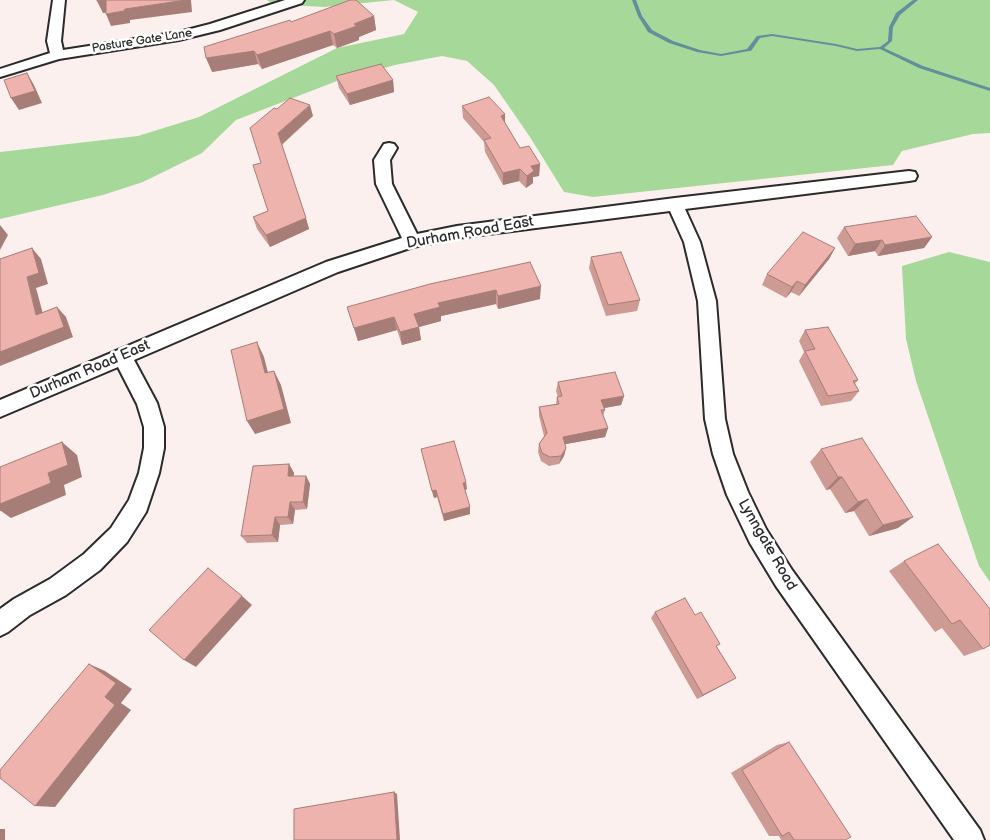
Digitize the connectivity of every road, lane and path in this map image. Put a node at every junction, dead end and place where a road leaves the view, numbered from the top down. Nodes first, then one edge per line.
1 (59, 0) edge
2 (298, 0) edge
3 (283, 2) edge
4 (57, 56) junction
5 (0, 73) edge
6 (389, 148) dead end
7 (909, 176) dead end
8 (675, 204) junction
9 (412, 241) junction
10 (122, 356) junction
11 (0, 409) edge
12 (0, 624) edge
13 (970, 840) edge

1 - 4 street
2 - 3 street, Pasture Gate Lane
3 - 4 street, Pasture Gate Lane
4 - 5 street, Pasture Gate Lane
6 - 9 street
7 - 8 street, Durham Road East
8 - 9 street, Durham Road East
8 - 13 street, Lynngate Road
9 - 10 street, Durham Road East
10 - 11 street, Durham Road East
10 - 12 street

